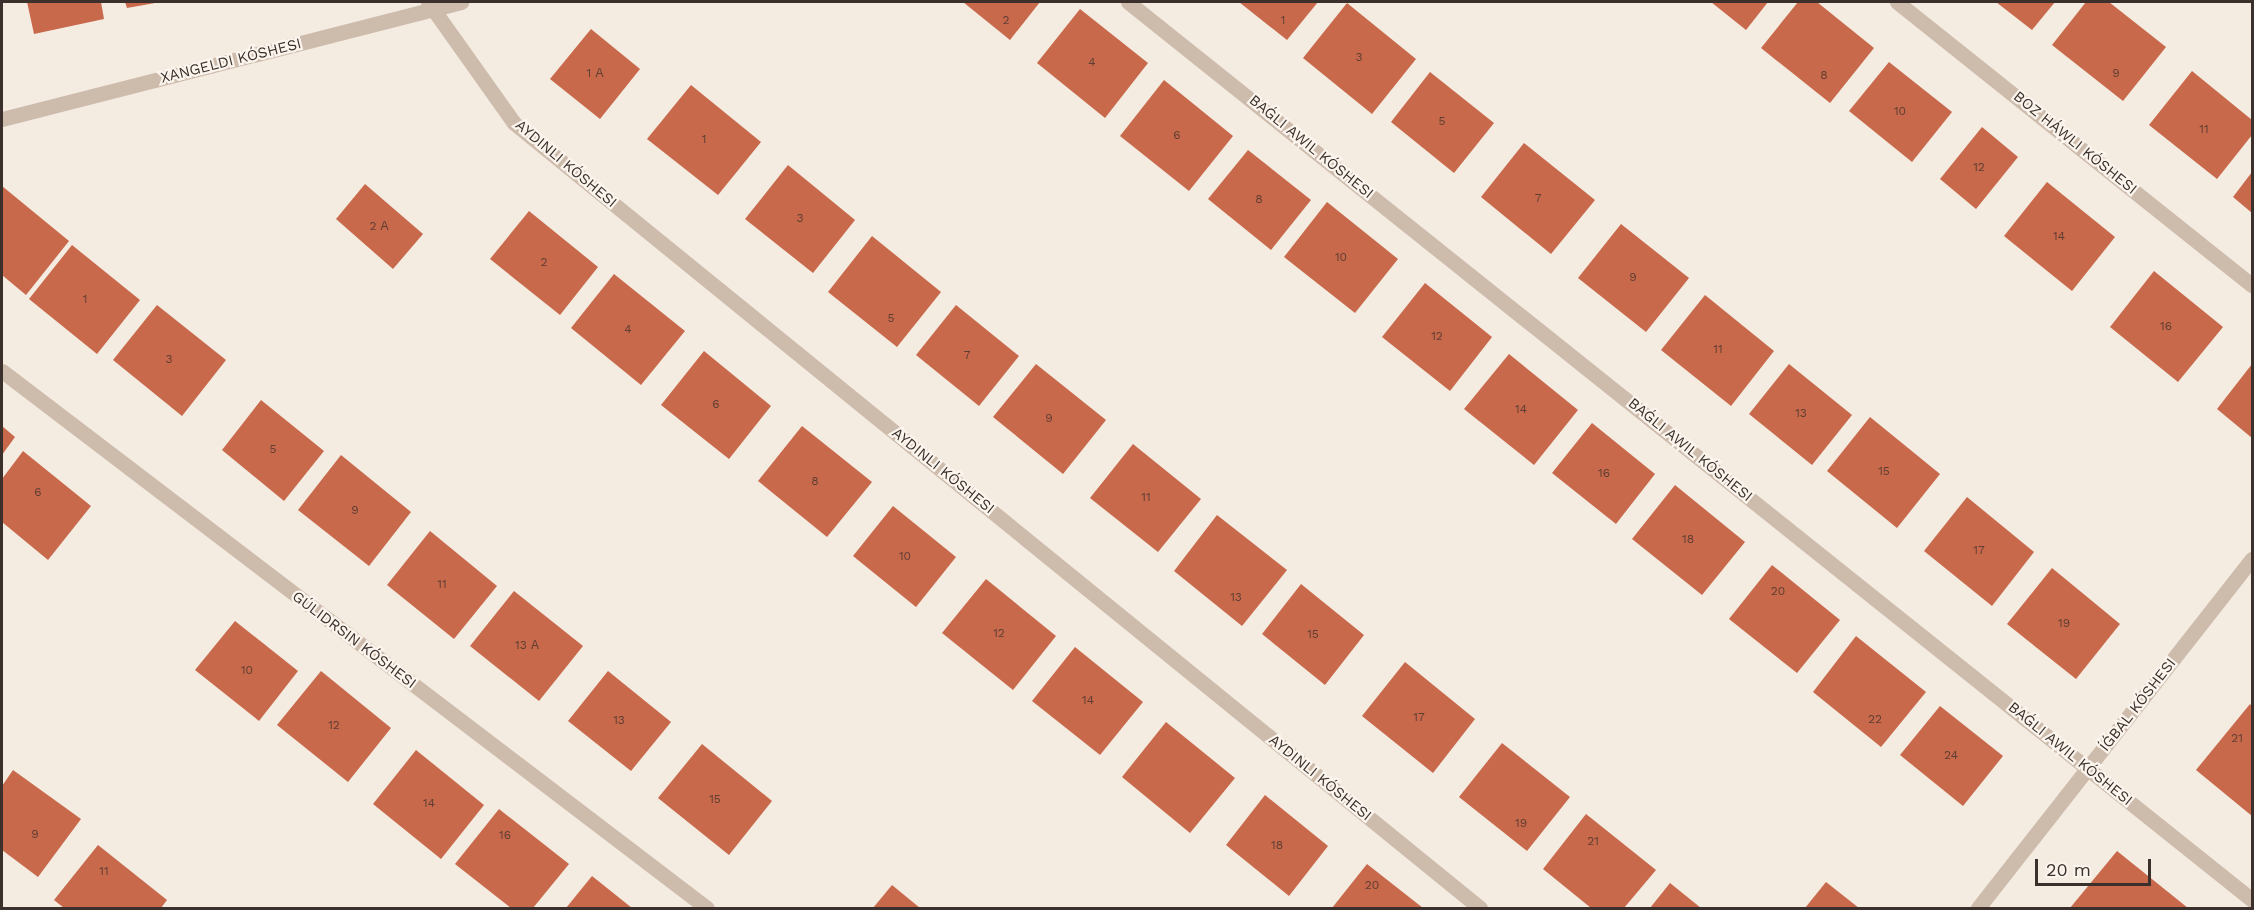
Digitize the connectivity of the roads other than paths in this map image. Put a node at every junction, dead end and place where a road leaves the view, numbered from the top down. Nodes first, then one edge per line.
1 (461, 2) edge
2 (1128, 2) edge
3 (1897, 2) edge
4 (429, 6) edge
5 (2, 119) edge
6 (2253, 285) edge
7 (2, 371) edge
8 (2253, 558) edge
9 (2089, 768) junction
10 (2253, 900) edge
11 (707, 909) edge
12 (1480, 909) edge
13 (1978, 909) edge

1 - 4 street, XANGELDI KÓSHESI
2 - 9 street
3 - 6 street, BOZ HÁWLI KÓSHESI
4 - 5 street, XANGELDI KÓSHESI
4 - 12 street
7 - 11 street, GÚLIDRSIN KÓSHESI
8 - 9 street, ÍǴBAL KÓSHESI
9 - 10 street
9 - 13 street, ÍǴBAL KÓSHESI

